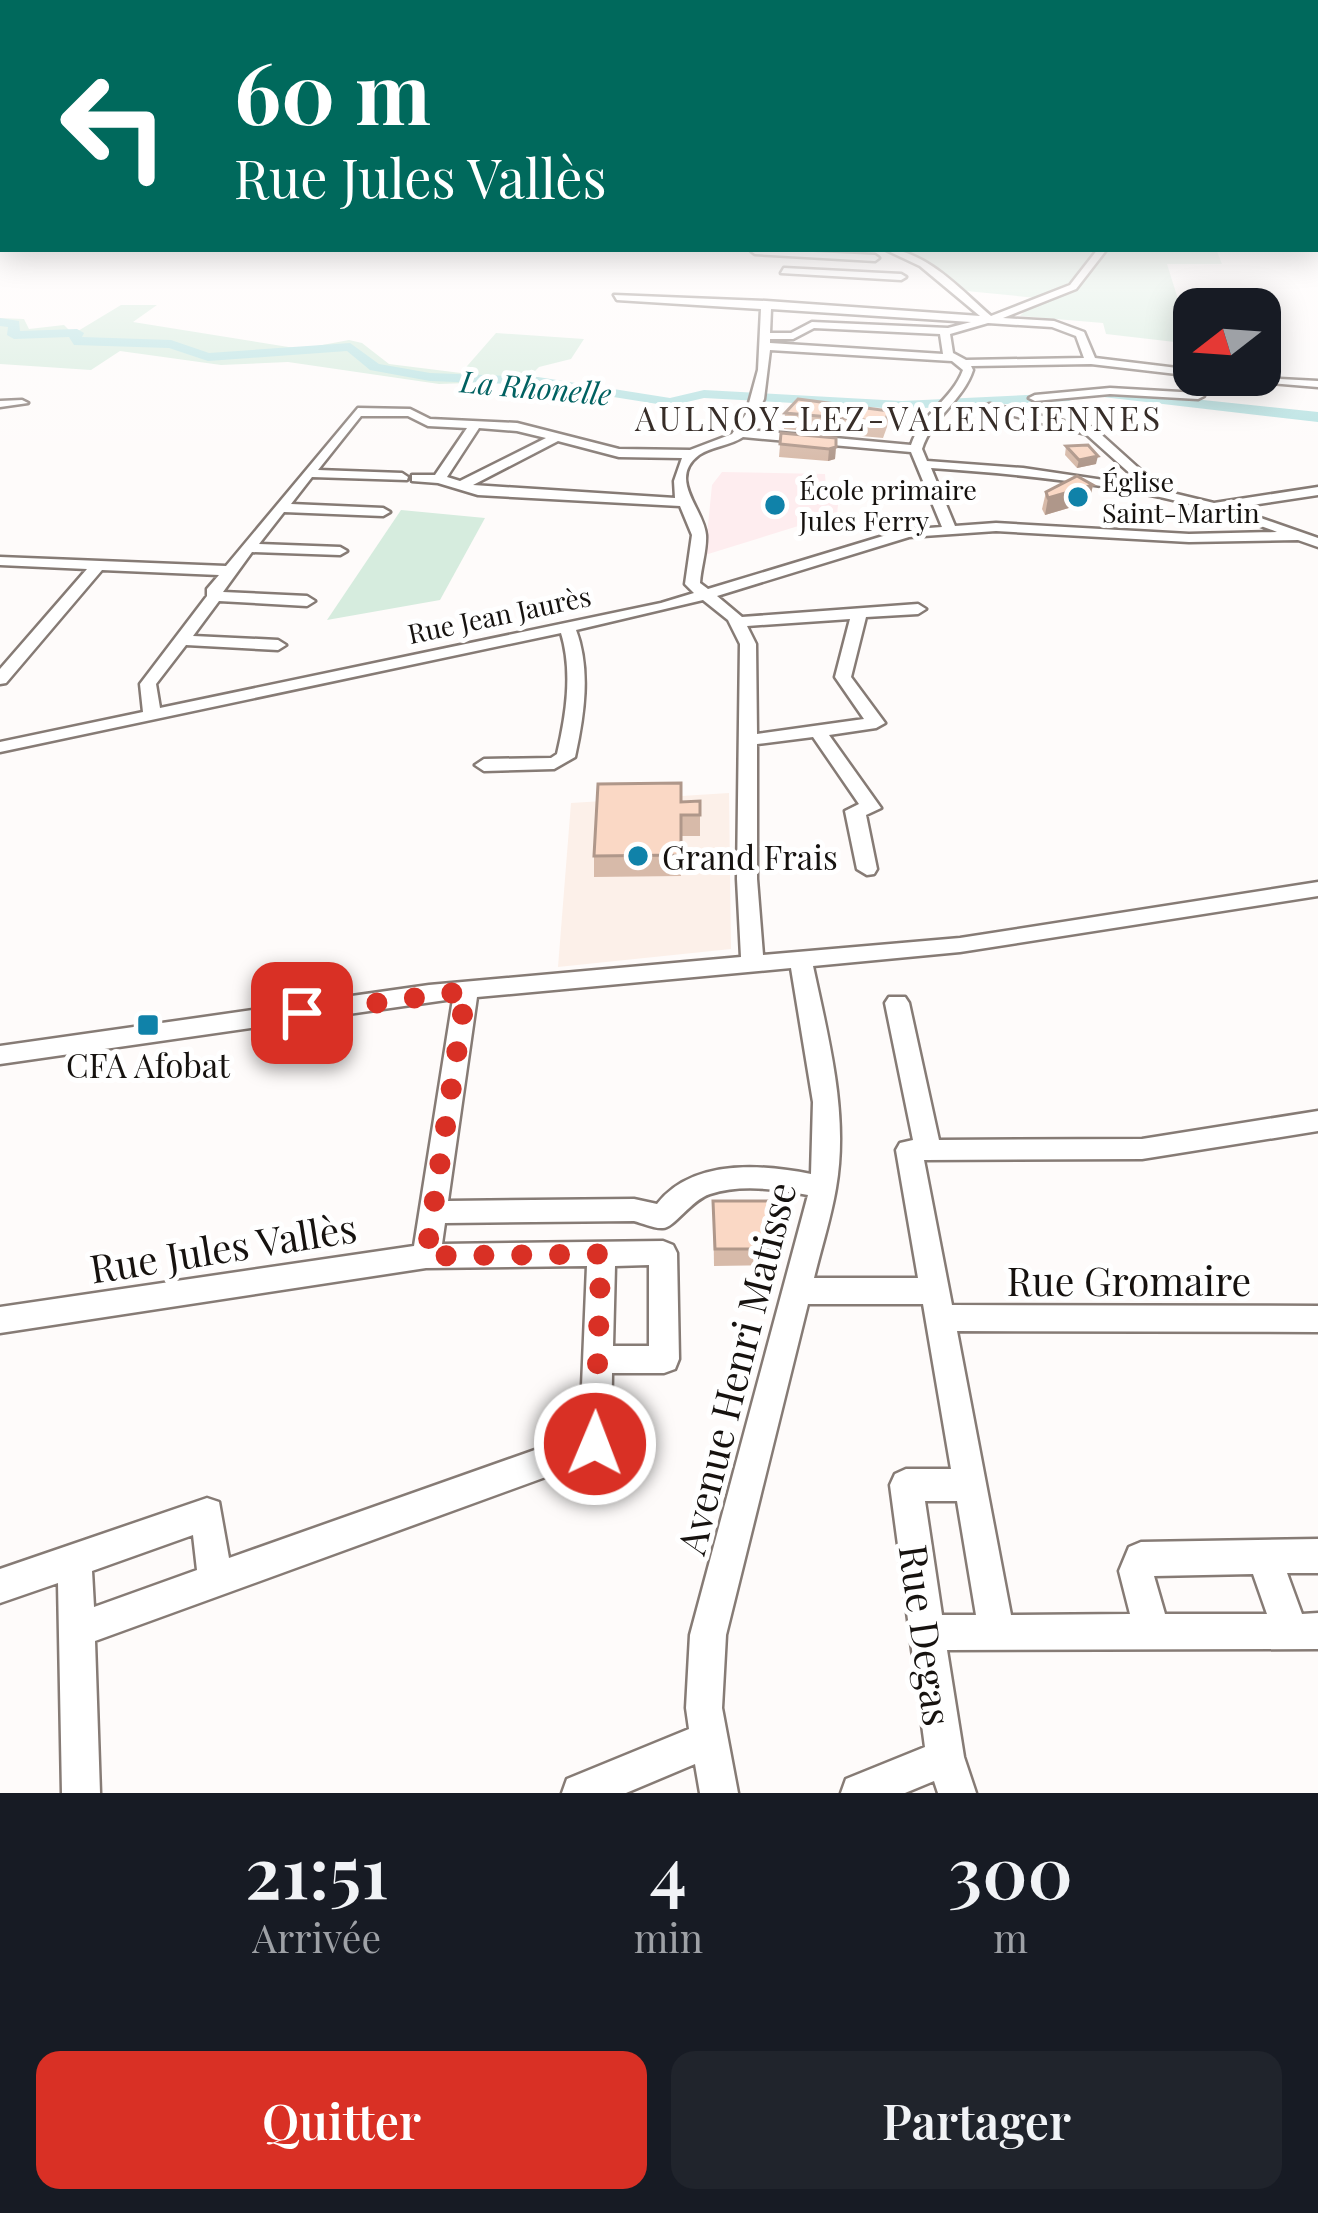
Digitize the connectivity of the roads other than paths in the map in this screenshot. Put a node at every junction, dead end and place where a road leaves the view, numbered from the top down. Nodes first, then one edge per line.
1 (694, 301) edge
2 (718, 301) edge
3 (773, 301) edge
4 (838, 301) edge
5 (966, 301) edge
6 (1033, 301) edge
7 (766, 304) junction
8 (730, 308) dead end
9 (987, 317) junction
10 (948, 331) junction
11 (764, 340) junction
12 (957, 360) junction
13 (1087, 361) junction
14 (1173, 371) edge
15 (1281, 381) edge
16 (1318, 384) edge
17 (1097, 392) junction
18 (1173, 395) edge
19 (1035, 398) dead end
20 (22, 403) dead end
21 (0, 404) edge
22 (990, 407) dead end
23 (476, 424) junction
24 (741, 433) junction
25 (557, 437) junction
26 (691, 454) junction
27 (919, 457) junction
28 (310, 473) junction
29 (439, 479) junction
30 (459, 487) junction
31 (1318, 490) edge
32 (1162, 496) junction
33 (680, 502) junction
34 (1217, 506) junction
35 (284, 508) junction
36 (383, 512) dead end
37 (949, 527) junction
38 (1312, 540) edge
39 (253, 548) junction
40 (340, 551) dead end
41 (0, 561) edge
42 (98, 565) junction
43 (229, 571) junction
44 (705, 595) junction
45 (215, 596) junction
46 (307, 601) dead end
47 (918, 609) dead end
48 (859, 614) junction
49 (738, 622) junction
50 (567, 628) junction
51 (182, 640) junction
52 (278, 645) dead end
53 (0, 679) edge
54 (152, 715) junction
55 (819, 733) junction
56 (748, 740) junction
57 (3, 751) edge
58 (484, 765) dead end
59 (867, 869) dead end
60 (1318, 889) edge
61 (801, 961) junction
62 (752, 964) junction
63 (466, 991) junction
64 (897, 1003) dead end
65 (0, 1055) edge
66 (1318, 1121) edge
67 (918, 1150) junction
68 (823, 1188) junction
69 (432, 1212) junction
70 (663, 1217) junction
71 (663, 1252) junction
72 (601, 1254) junction
73 (426, 1256) junction
74 (796, 1291) junction
75 (938, 1305) junction
76 (1318, 1319) edge
77 (0, 1320) edge
78 (597, 1360) junction
79 (970, 1485) junction
80 (1264, 1556) junction
81 (1318, 1556) edge
82 (75, 1560) junction
83 (214, 1580) junction
84 (0, 1586) edge
85 (77, 1630) junction
86 (1304, 1631) edge
87 (1153, 1632) junction
88 (927, 1633) junction
89 (997, 1633) junction
90 (706, 1740) junction
91 (951, 1775) edge
92 (81, 1793) edge
93 (581, 1793) edge
94 (719, 1793) edge
95 (860, 1793) edge

1 - 8 street
2 - 7 street
3 - 7 street
4 - 9 street
5 - 9 street
6 - 9 street
7 - 11 street
9 - 10 street
9 - 13 street
10 - 11 street
10 - 12 street
11 - 12 street
11 - 24 street
12 - 13 street
12 - 27 street
13 - 14 street
13 - 17 street
15 - 16 street
17 - 18 street
17 - 19 street
20 - 21 street
22 - 32 street
23 - 25 street
23 - 28 street
23 - 29 street
24 - 26 street
24 - 27 street
25 - 26 street
25 - 30 street
26 - 33 street
27 - 32 street
27 - 37 street
28 - 29 street
28 - 35 street
29 - 30 street
30 - 33 street
31 - 34 street
32 - 34 street
33 - 44 street
34 - 38 street
35 - 36 street
35 - 39 street
37 - 38 street, Rue Jean Jaurès
37 - 44 street, Rue Jean Jaurès
39 - 40 street
39 - 43 street
41 - 42 street
42 - 43 street
42 - 53 street
43 - 45 street
44 - 49 street
44 - 50 street, Rue Jean Jaurès
45 - 46 street
45 - 51 street
47 - 48 street
48 - 49 street
48 - 55 street
49 - 56 street
50 - 54 street, Rue Jean Jaurès
50 - 58 street
51 - 52 street
51 - 54 street
54 - 57 street, Rue Jean Jaurès
55 - 56 street
55 - 59 street
56 - 62 street
60 - 61 street
61 - 62 street
61 - 68 street, Avenue Henri Matisse
62 - 63 street
63 - 65 street
63 - 69 street
64 - 67 street, Rue Degas
66 - 67 street
67 - 75 street, Rue Degas
68 - 70 street
68 - 74 street, Avenue Henri Matisse
69 - 70 street
69 - 73 street
70 - 71 street
71 - 72 street, Rue Jules Vallès
71 - 78 street
72 - 73 street, Rue Jules Vallès
72 - 78 street
73 - 77 street, Rue Jules Vallès
74 - 75 street, Rue Gromaire
74 - 90 street, Avenue Henri Matisse
75 - 76 street, Rue Gromaire
75 - 79 street, Rue Degas
78 - 83 street
79 - 88 street, Rue Degas
79 - 89 street, Rue Degas
80 - 81 street
80 - 86 street
80 - 87 street
82 - 83 street
82 - 84 street
82 - 85 street
83 - 85 street
85 - 92 street
86 - 87 street
87 - 89 street
88 - 89 street
88 - 91 street, Rue Degas
90 - 93 street
90 - 94 street, Avenue Henri Matisse
91 - 95 street, Rue Degas

